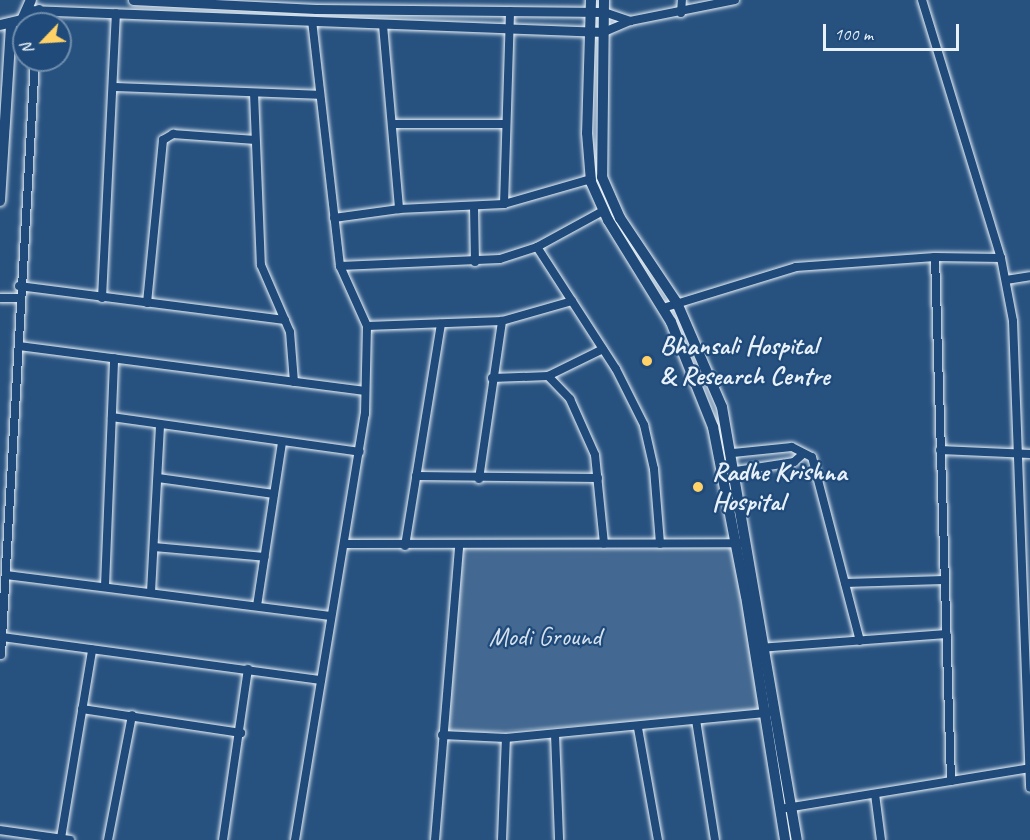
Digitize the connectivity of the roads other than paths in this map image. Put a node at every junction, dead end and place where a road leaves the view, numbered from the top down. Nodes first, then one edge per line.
1 (133, 0) edge
2 (591, 0) edge
3 (604, 0) edge
4 (682, 0) edge
5 (735, 0) edge
6 (922, 0) edge
7 (423, 5) edge
8 (33, 6) edge
9 (510, 11) junction
10 (591, 12) junction
11 (604, 12) junction
12 (116, 13) junction
13 (681, 13) junction
14 (630, 21) junction
15 (312, 22) junction
16 (6, 25) edge
17 (383, 25) junction
18 (510, 31) junction
19 (590, 32) junction
20 (604, 32) junction
21 (34, 72) edge
22 (113, 87) junction
23 (254, 93) junction
24 (320, 95) junction
25 (392, 124) junction
26 (506, 124) junction
27 (255, 140) junction
28 (2, 141) edge
29 (591, 179) junction
30 (0, 201) edge
31 (504, 204) junction
32 (474, 206) junction
33 (399, 209) junction
34 (603, 211) junction
35 (334, 218) junction
36 (537, 247) junction
37 (935, 257) junction
38 (1001, 258) junction
39 (475, 262) junction
40 (340, 266) junction
41 (1030, 276) edge
42 (1006, 280) junction
43 (19, 286) junction
44 (0, 298) edge
45 (19, 298) junction
46 (102, 298) junction
47 (572, 301) junction
48 (147, 303) junction
49 (677, 303) junction
50 (663, 308) junction
51 (285, 320) junction
52 (502, 321) junction
53 (441, 324) junction
54 (367, 326) junction
55 (19, 346) junction
56 (603, 349) junction
57 (114, 358) junction
58 (548, 376) junction
59 (492, 378) junction
60 (294, 382) junction
61 (366, 391) junction
62 (112, 417) junction
63 (160, 425) junction
64 (282, 443) junction
65 (940, 450) junction
66 (360, 452) junction
67 (733, 453) junction
68 (1018, 453) junction
69 (802, 454) junction
70 (1030, 454) edge
71 (736, 471) junction
72 (416, 476) junction
73 (158, 478) junction
74 (598, 478) junction
75 (479, 479) junction
76 (274, 494) junction
77 (742, 543) junction
78 (344, 544) junction
79 (604, 544) junction
80 (660, 544) junction
81 (405, 546) junction
82 (154, 547) junction
83 (459, 547) junction
84 (265, 557) junction
85 (6, 575) junction
86 (944, 580) junction
87 (845, 583) junction
88 (105, 585) junction
89 (152, 592) junction
90 (1021, 593) junction
91 (1030, 593) edge
92 (257, 606) junction
93 (330, 616) junction
94 (946, 634) junction
95 (2, 637) junction
96 (860, 640) junction
97 (759, 648) junction
98 (92, 650) junction
99 (1, 655) edge
100 (248, 669) junction
101 (321, 680) junction
102 (1028, 695) edge
103 (82, 709) junction
104 (770, 713) junction
105 (132, 715) junction
106 (696, 720) junction
107 (638, 728) junction
108 (241, 733) junction
109 (555, 734) junction
110 (442, 735) junction
111 (506, 738) junction
112 (1029, 768) edge
113 (951, 781) junction
114 (1030, 788) edge
115 (875, 794) junction
116 (792, 807) junction
117 (780, 809) junction
118 (0, 830) edge
119 (66, 839) edge
120 (108, 840) edge
121 (223, 840) edge
122 (296, 840) edge
123 (435, 840) edge
124 (502, 840) edge
125 (559, 840) edge
126 (658, 840) edge
127 (715, 840) edge
128 (784, 840) edge
129 (797, 840) edge
130 (881, 840) edge

1 - 7 street
2 - 10 main road
3 - 11 main road
4 - 13 street
5 - 13 street
6 - 38 street
7 - 9 street
8 - 12 street
8 - 16 main road
9 - 10 street
9 - 18 street
10 - 11 street
10 - 19 main road
11 - 14 street
11 - 20 main road
12 - 15 street
12 - 22 street
13 - 14 street
14 - 20 street
15 - 17 street
15 - 24 street
16 - 28 main road
17 - 18 street
17 - 25 street
18 - 19 street
18 - 26 street
19 - 20 street
19 - 29 main road
20 - 49 main road
21 - 43 street
22 - 23 street
22 - 46 street
23 - 24 street
23 - 27 street
24 - 35 street
25 - 26 street
25 - 33 street
26 - 31 street
27 - 48 street
27 - 51 street
28 - 30 main road
29 - 31 street
29 - 34 main road
31 - 32 street
32 - 33 street
32 - 39 street
33 - 35 street
34 - 36 street
34 - 50 main road
35 - 40 street
36 - 39 street
36 - 47 street
37 - 38 street
37 - 49 street
37 - 65 street
38 - 42 street
39 - 40 street
40 - 54 street
41 - 42 street
42 - 68 street
43 - 45 street
43 - 46 street
44 - 45 street
45 - 55 street
46 - 48 street
47 - 52 street
47 - 56 street
48 - 51 street
49 - 50 street
49 - 67 main road
50 - 77 main road
51 - 60 street
52 - 53 street
52 - 59 street
53 - 54 street
53 - 72 street
54 - 61 street
55 - 57 street
55 - 85 street
56 - 58 street
56 - 80 street
57 - 60 street
57 - 62 street
58 - 59 street
58 - 74 street
59 - 75 street
60 - 61 street
61 - 66 street
62 - 63 street
62 - 88 street
63 - 64 street
63 - 73 street
64 - 66 street
64 - 76 street
65 - 68 street
65 - 86 street
66 - 78 street
67 - 69 street
67 - 71 main road
68 - 70 street
68 - 90 street
69 - 71 street
69 - 87 street
71 - 77 main road
72 - 75 street
72 - 81 street
73 - 76 street
73 - 82 street
74 - 75 street
74 - 79 street
76 - 84 street
77 - 80 street
77 - 97 main road
78 - 81 street
78 - 93 street
79 - 80 street
79 - 83 street
81 - 83 street
82 - 84 street
82 - 89 street
83 - 110 street
84 - 92 street
85 - 88 street
85 - 95 street
86 - 87 street
86 - 94 street
87 - 96 street
88 - 89 street
89 - 92 street
90 - 91 street
90 - 102 street
92 - 93 street
93 - 101 street
94 - 96 street
94 - 113 street
95 - 98 street
95 - 99 street
96 - 97 street
97 - 104 main road
98 - 100 street
98 - 103 street
100 - 101 street
100 - 108 street
101 - 122 street
102 - 112 street
103 - 105 street
103 - 119 street
104 - 106 street
104 - 116 main road
104 - 117 main road
105 - 108 street
105 - 120 street
106 - 107 street
106 - 127 street
107 - 109 street
107 - 126 street
108 - 121 street
109 - 111 street
109 - 125 street
110 - 111 street
110 - 123 street
111 - 124 street
112 - 113 street
112 - 114 street
113 - 115 street
115 - 116 street
115 - 130 street
116 - 117 street
116 - 129 main road
117 - 128 main road
118 - 119 street

